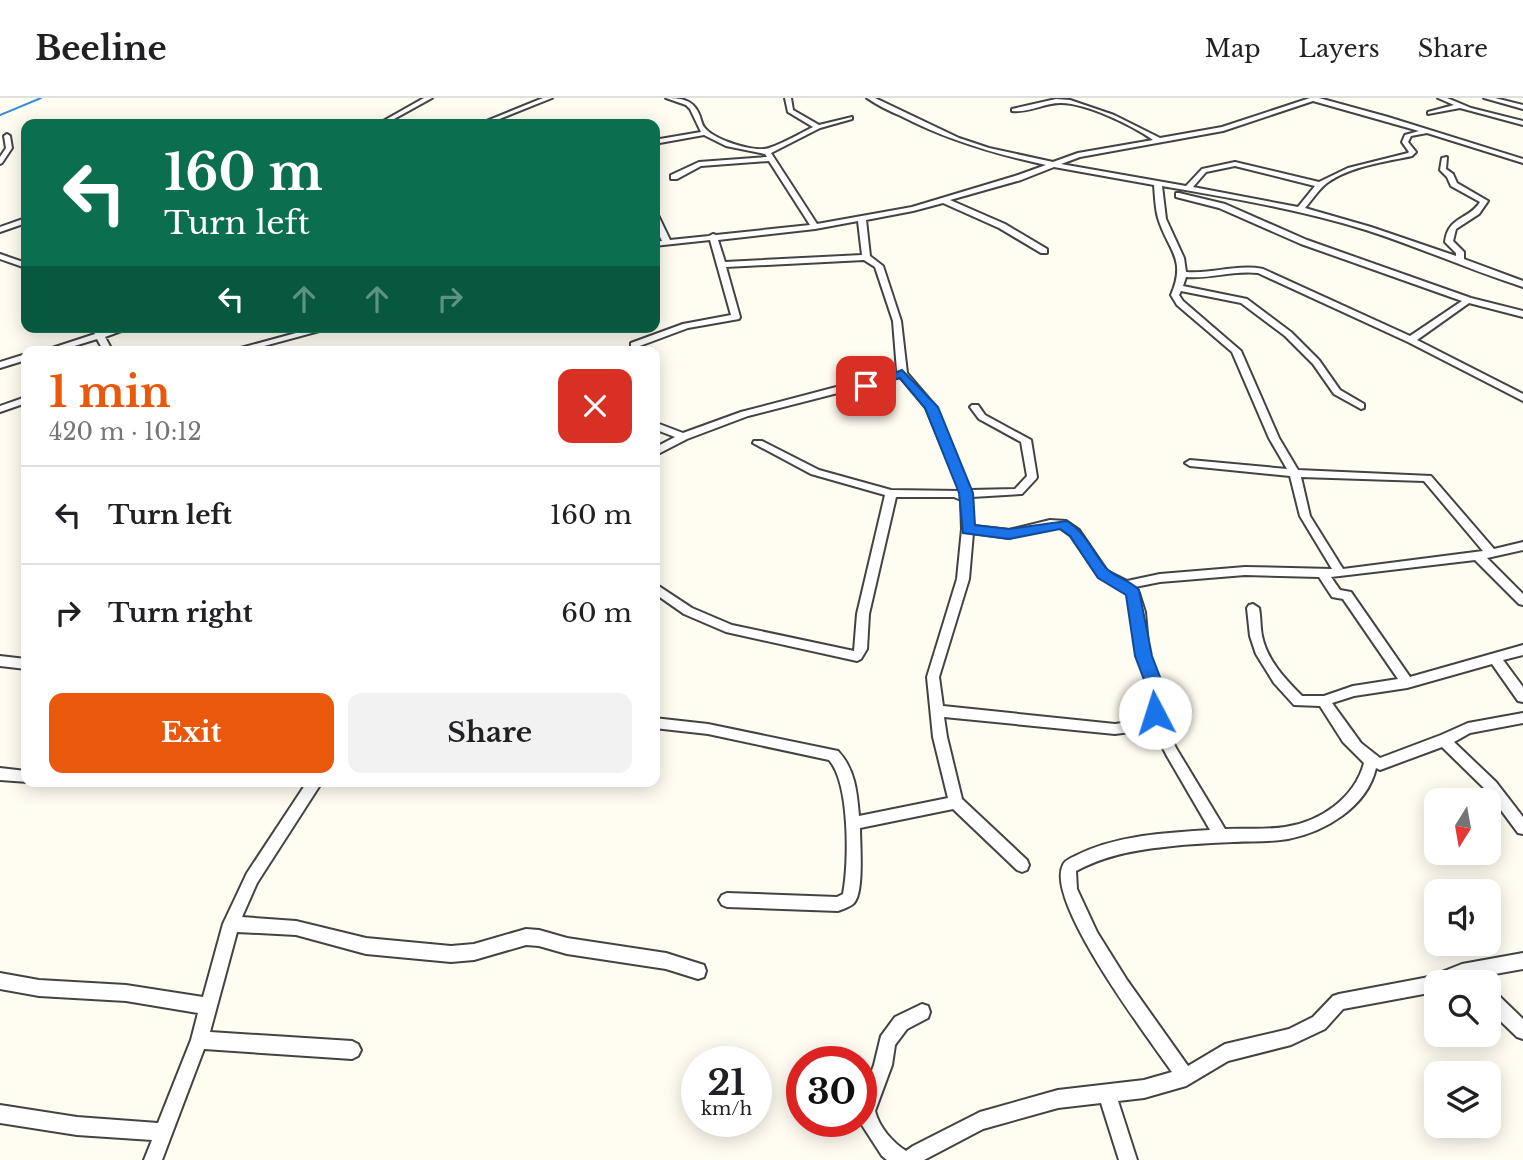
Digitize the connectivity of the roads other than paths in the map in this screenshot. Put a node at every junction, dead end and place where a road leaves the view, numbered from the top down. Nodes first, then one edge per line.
1 (429, 98) edge
2 (549, 98) edge
3 (669, 98) edge
4 (788, 98) edge
5 (870, 98) edge
6 (1314, 98) edge
7 (1441, 98) edge
8 (1487, 98) edge
9 (1508, 98) edge
10 (1523, 104) edge
11 (1468, 106) junction
12 (1014, 110) dead end
13 (1430, 113) dead end
14 (850, 118) dead end
15 (390, 119) edge
16 (495, 119) edge
17 (1523, 123) edge
18 (818, 127) junction
19 (1426, 130) junction
20 (706, 133) junction
21 (7, 136) dead end
22 (1158, 140) junction
23 (660, 141) edge
24 (768, 155) junction
25 (1445, 158) dead end
26 (1523, 161) edge
27 (0, 162) edge
28 (1059, 164) junction
29 (674, 177) dead end
30 (1321, 185) junction
31 (1158, 188) junction
32 (1187, 189) junction
33 (943, 200) junction
34 (1300, 209) junction
35 (862, 220) junction
36 (21, 224) edge
37 (660, 227) edge
38 (815, 228) junction
39 (0, 230) edge
40 (713, 236) junction
41 (667, 242) junction
42 (660, 243) edge
43 (1451, 245) junction
44 (1044, 251) dead end
45 (1442, 254) junction
46 (0, 256) edge
47 (866, 257) junction
48 (1460, 259) junction
49 (21, 264) edge
50 (720, 265) junction
51 (1184, 274) junction
52 (1523, 284) edge
53 (1178, 288) junction
54 (1468, 300) junction
55 (1523, 314) edge
56 (92, 333) edge
57 (297, 333) edge
58 (1411, 340) junction
59 (634, 345) dead end
60 (59, 346) edge
61 (251, 346) edge
62 (21, 359) edge
63 (0, 365) edge
64 (902, 373) junction
65 (1523, 398) edge
66 (21, 402) edge
67 (1362, 406) dead end
68 (975, 407) dead end
69 (0, 409) edge
70 (660, 427) edge
71 (681, 436) junction
72 (758, 443) dead end
73 (660, 449) edge
74 (1190, 463) dead end
75 (1295, 473) junction
76 (891, 493) junction
77 (962, 495) junction
78 (968, 529) junction
79 (1523, 546) edge
80 (1484, 554) junction
81 (1323, 573) junction
82 (1340, 573) junction
83 (1126, 586) junction
84 (660, 591) edge
85 (1523, 601) edge
86 (1252, 608) dead end
87 (1523, 650) edge
88 (1494, 657) junction
89 (0, 661) edge
90 (21, 663) edge
91 (1407, 683) junction
92 (1523, 697) edge
93 (1324, 701) junction
94 (937, 711) junction
95 (1523, 718) edge
96 (1157, 723) junction
97 (660, 724) edge
98 (1443, 740) junction
99 (1371, 762) junction
100 (0, 774) edge
101 (21, 776) edge
102 (312, 787) edge
103 (956, 802) junction
104 (855, 823) junction
105 (1523, 828) edge
106 (1221, 836) junction
107 (1022, 865) dead end
108 (727, 900) dead end
109 (231, 923) junction
110 (1523, 961) edge
111 (1492, 970) edge
112 (698, 971) dead end
113 (0, 981) edge
114 (1424, 986) edge
115 (208, 1006) junction
116 (1501, 1010) edge
117 (922, 1012) dead end
118 (1523, 1031) edge
119 (199, 1040) junction
120 (352, 1050) dead end
121 (1186, 1077) junction
122 (1107, 1095) junction
123 (0, 1114) edge
124 (162, 1132) junction
125 (153, 1160) edge
126 (903, 1160) edge
127 (910, 1160) edge
128 (1128, 1160) edge

1 - 15 street
2 - 16 street
3 - 20 street
4 - 18 street
5 - 28 street
6 - 19 street
6 - 22 street
7 - 11 street
8 - 10 street
8 - 11 street
9 - 10 street
11 - 13 street
11 - 17 street
12 - 22 street
14 - 18 street
18 - 24 street
19 - 26 street
19 - 30 street
20 - 23 street
20 - 24 street
21 - 27 street
22 - 28 street
24 - 29 street
24 - 38 street
25 - 43 street
28 - 31 street
28 - 33 street
30 - 32 street
30 - 34 street
31 - 32 street
31 - 51 street
31 - 54 street
32 - 34 street
33 - 35 street
33 - 44 street
34 - 45 street
35 - 38 street
35 - 47 street
36 - 39 street
37 - 41 street
38 - 40 street
40 - 41 street
40 - 50 street
41 - 42 street
43 - 45 street
43 - 48 street
45 - 48 street
46 - 49 street
47 - 50 street
47 - 64 street
48 - 52 street
50 - 59 street
51 - 53 street
51 - 58 street
53 - 67 street
53 - 75 street
54 - 55 street
54 - 58 street
56 - 60 street
57 - 61 street
58 - 65 street
62 - 63 street
64 - 71 street
64 - 77 street
66 - 69 street
68 - 77 street
70 - 71 street
71 - 73 street
72 - 76 street
74 - 75 street
75 - 80 street
75 - 82 street
76 - 77 street
76 - 84 street
77 - 78 street
78 - 83 street
78 - 94 street
79 - 80 street
80 - 82 street
80 - 85 street
81 - 82 street
81 - 83 street
81 - 91 street
83 - 96 street
86 - 93 street
87 - 88 street
88 - 91 street
88 - 92 street
89 - 90 street
91 - 93 street
93 - 99 street
94 - 96 street
94 - 103 street
95 - 98 street
96 - 106 street
97 - 104 street
98 - 99 street
98 - 105 street
99 - 106 street
100 - 101 street
102 - 109 street
103 - 104 street
103 - 107 street
104 - 108 street
106 - 121 street
109 - 112 street
109 - 115 street
110 - 111 street
113 - 115 street
114 - 121 street
115 - 119 street
116 - 118 street
117 - 126 street
119 - 120 street
119 - 124 street
121 - 122 street
122 - 127 street
122 - 128 street
123 - 124 street
124 - 125 street

